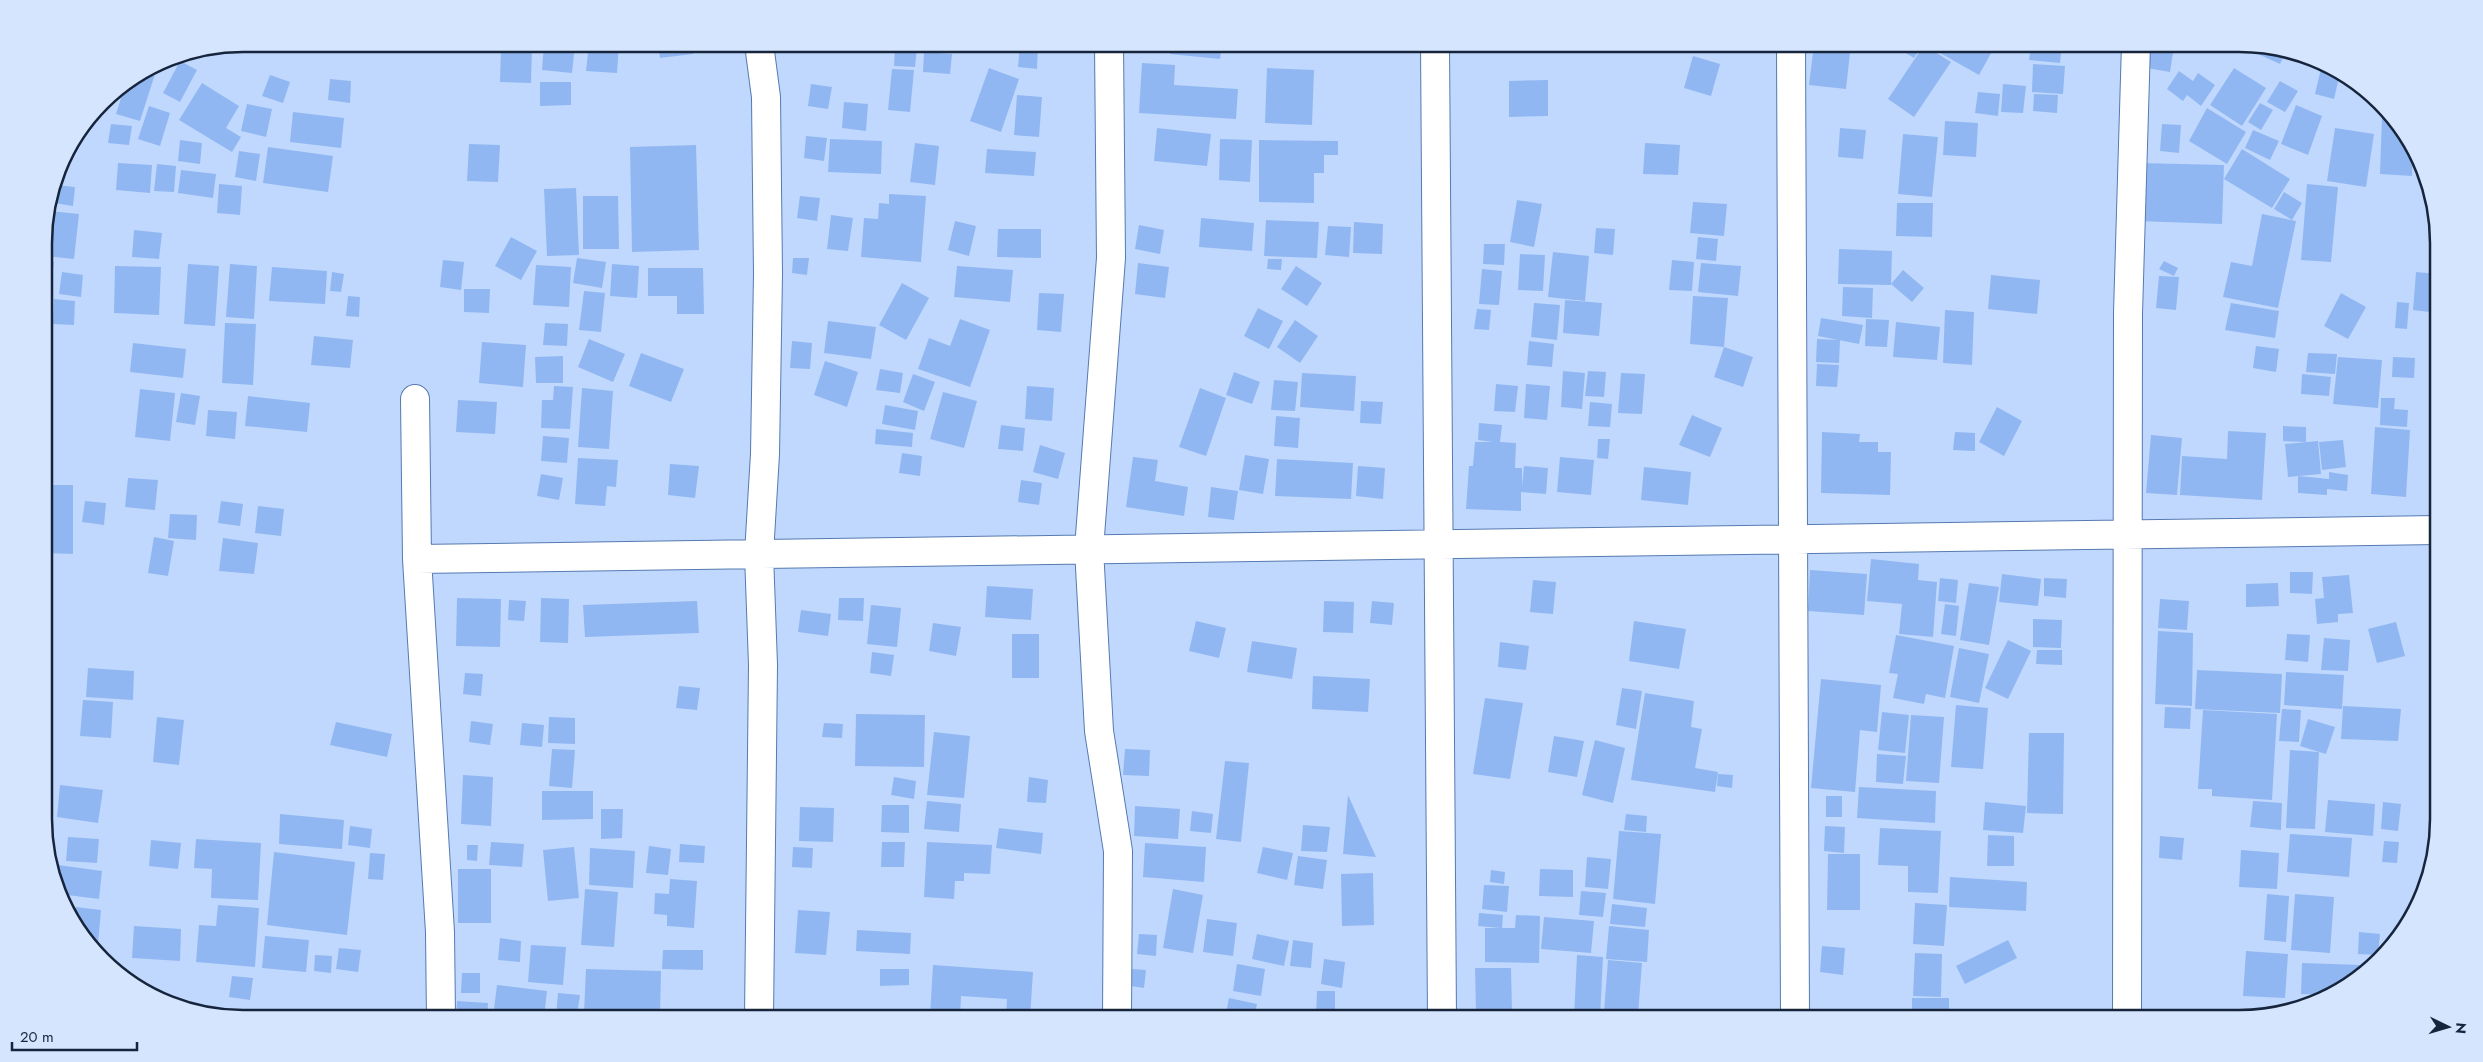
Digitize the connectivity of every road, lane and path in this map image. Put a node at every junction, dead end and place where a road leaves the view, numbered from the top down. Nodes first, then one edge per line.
1 (760, 52) edge
2 (1109, 52) edge
3 (1435, 52) edge
4 (1791, 52) edge
5 (2136, 52) edge
6 (415, 399) dead end
7 (2430, 530) edge
8 (2128, 535) junction
9 (1793, 540) junction
10 (1439, 545) junction
11 (1089, 549) junction
12 (760, 554) junction
13 (417, 559) junction
14 (441, 1010) edge
15 (758, 1010) edge
16 (1117, 1010) edge
17 (1442, 1010) edge
18 (1795, 1010) edge
19 (2128, 1010) edge

1 - 12 street
2 - 11 street
3 - 10 street
4 - 9 street
5 - 8 street
6 - 13 street
7 - 8 street
8 - 9 street
8 - 19 street
9 - 10 street
9 - 18 street
10 - 11 street
10 - 17 street
11 - 12 street
11 - 16 street
12 - 13 street
12 - 15 street
13 - 14 street

